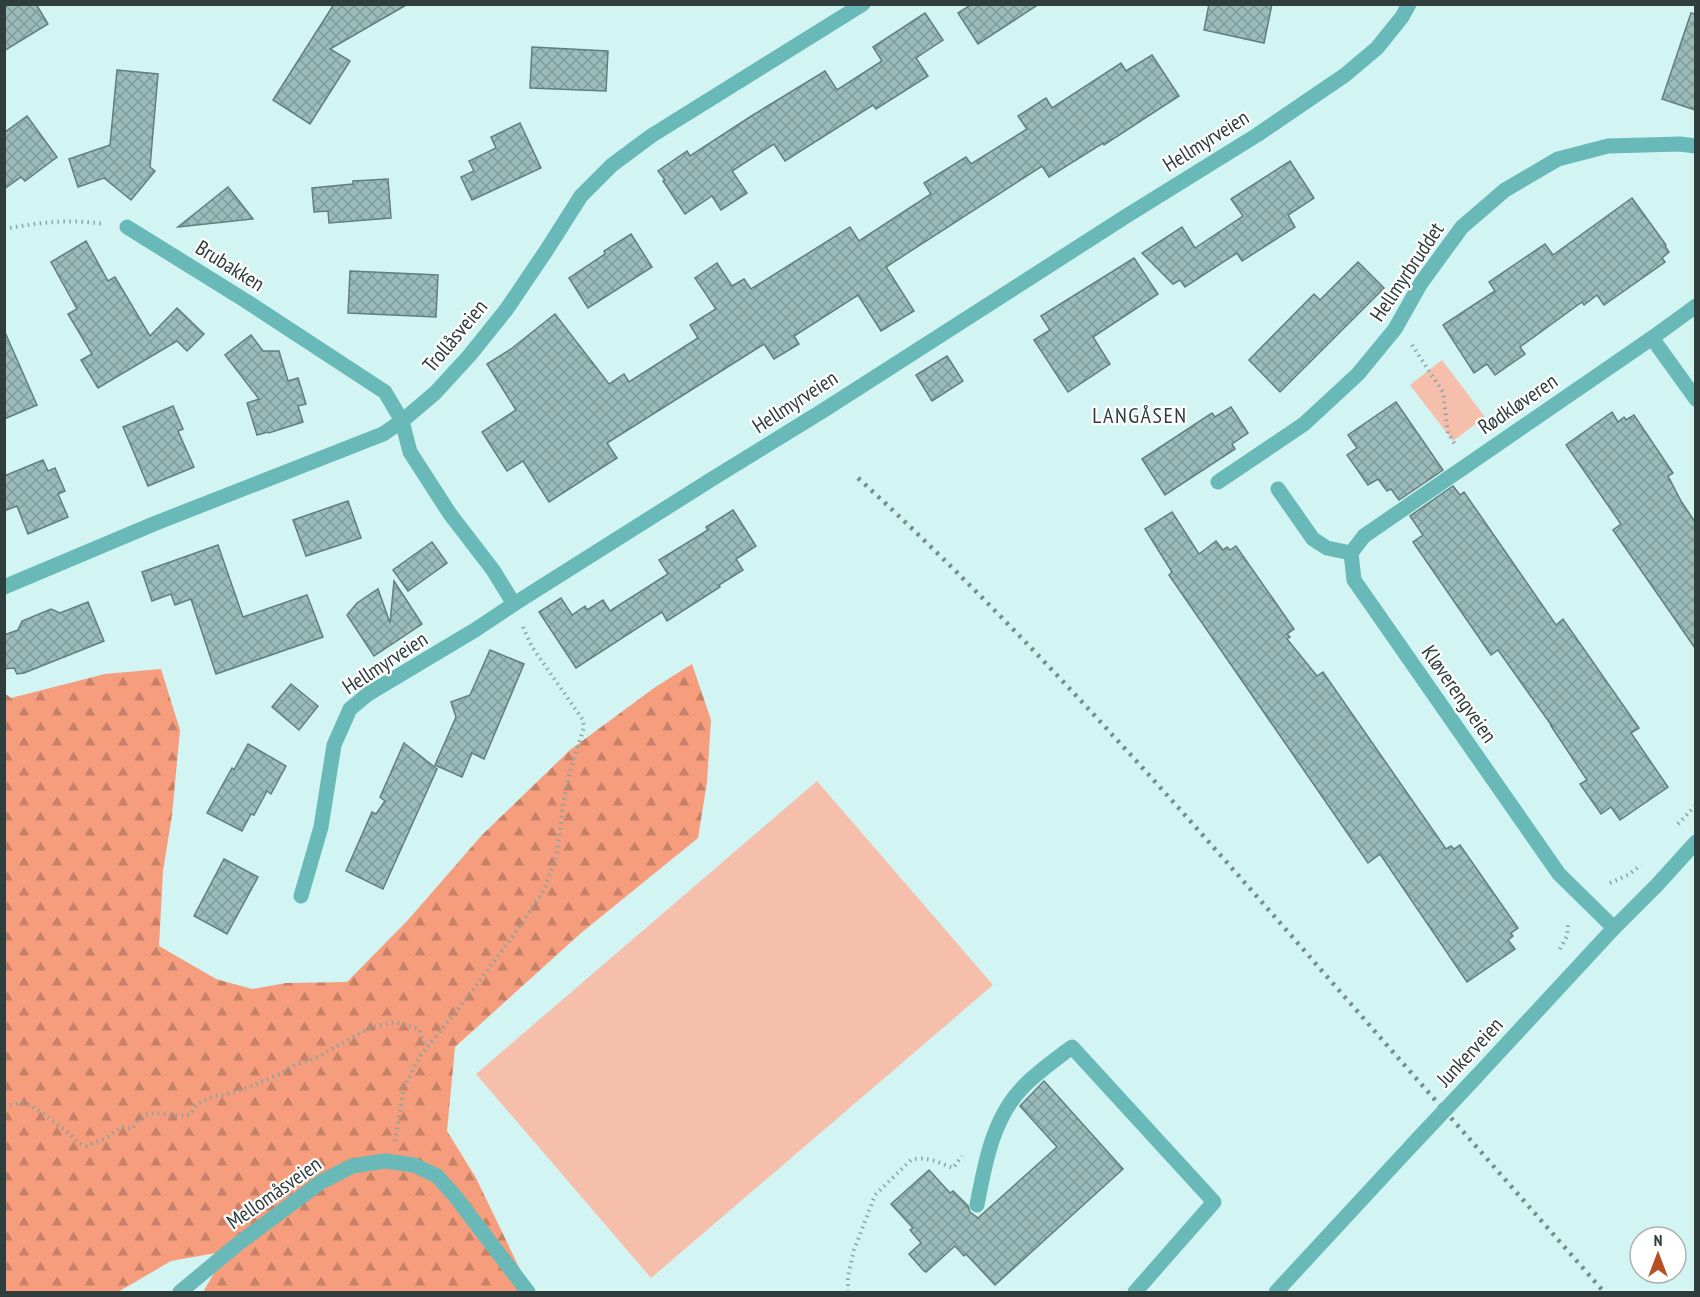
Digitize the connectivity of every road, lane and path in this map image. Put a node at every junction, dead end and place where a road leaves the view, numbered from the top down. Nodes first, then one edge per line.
1 (863, 4) edge
2 (1409, 4) edge
3 (1695, 146) edge
4 (127, 227) joint
5 (4, 229) edge
6 (1695, 306) edge
7 (1400, 321) junction
8 (1652, 338) junction
9 (1695, 399) edge
10 (402, 420) junction
11 (1467, 465) junction
12 (1218, 482) dead end
13 (1278, 489) dead end
14 (1351, 554) junction
15 (4, 587) edge
16 (514, 604) junction
17 (1695, 805) edge
18 (1672, 831) dead end
19 (1695, 842) edge
20 (1641, 865) dead end
21 (1610, 883) dead end
22 (301, 896) dead end
23 (1614, 928) junction
24 (425, 1049) junction
25 (4, 1106) edge
26 (962, 1155) dead end
27 (391, 1161) junction
28 (977, 1205) dead end
29 (180, 1293) edge
30 (528, 1293) edge
31 (848, 1293) edge
32 (1135, 1293) edge
33 (1276, 1293) edge

1 - 10 street, Trollåsveien
2 - 16 street, Hellmyrveien
3 - 7 street, Hellmyrbruddet
4 - 5 path
4 - 10 street, Brubakken
6 - 8 street, Rødkløveren
7 - 11 path
7 - 12 street, Hellmyrbruddet
8 - 9 street
8 - 11 street, Rødkløveren
10 - 15 street, Trollåsveien
10 - 16 street, Brubakken
11 - 14 street, Rødkløveren
13 - 14 street
14 - 23 street, Kløverengveien
16 - 22 street, Hellmyrveien
16 - 24 path
17 - 18 path
19 - 23 street, Junkerveien
20 - 21 path
23 - 33 street, Junkerveien, bridge
24 - 25 path
24 - 27 path
26 - 31 path
27 - 29 street, Mellomåsveien
27 - 30 street, Mellomåsveien
28 - 32 street

